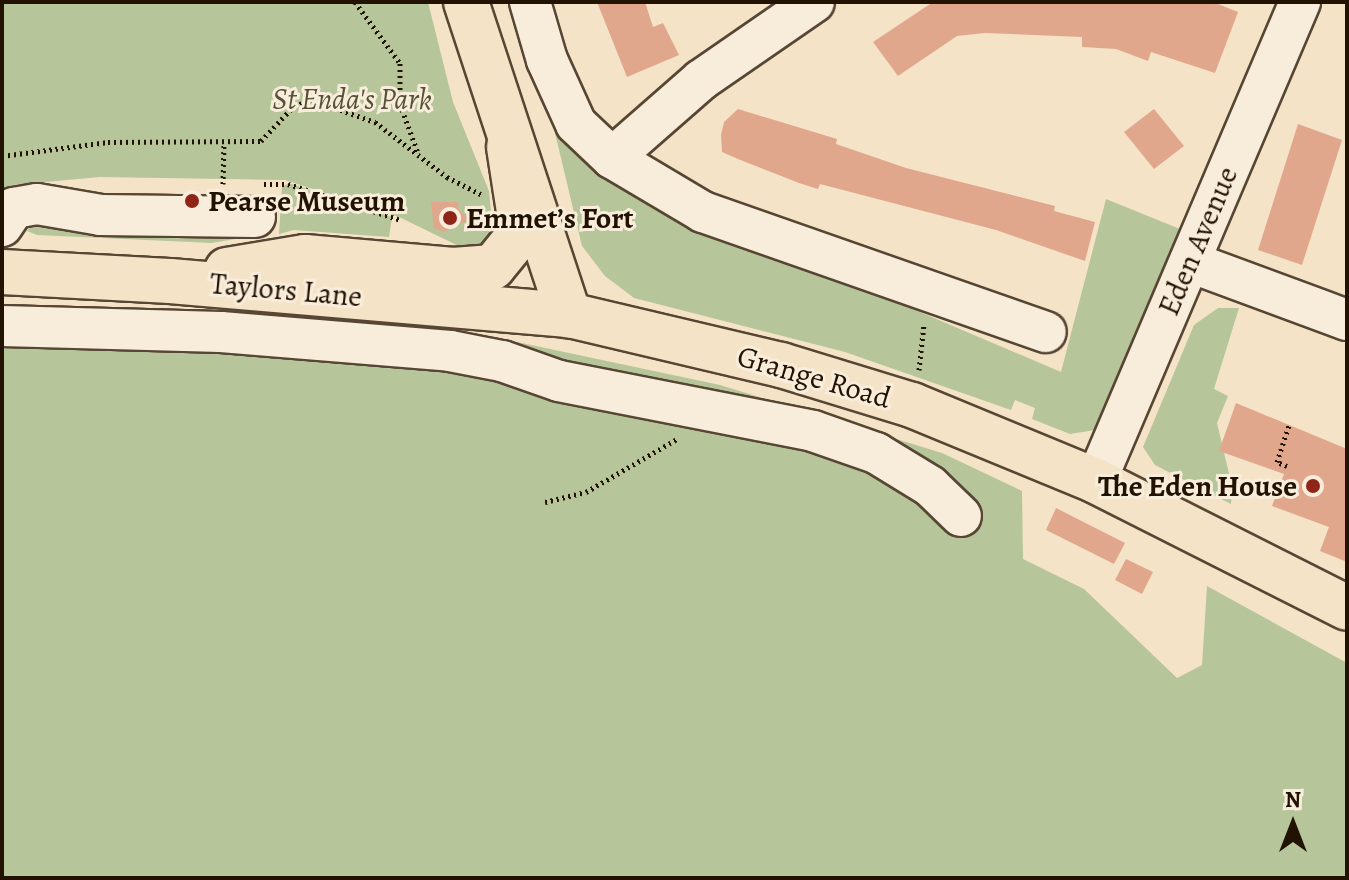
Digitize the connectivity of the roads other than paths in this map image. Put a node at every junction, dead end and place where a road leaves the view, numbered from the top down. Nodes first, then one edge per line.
1 (466, 2) edge
2 (530, 2) edge
3 (814, 2) edge
4 (1300, 2) edge
5 (509, 147) junction
6 (612, 158) junction
7 (246, 195) road end
8 (2, 226) edge
9 (1190, 262) junction
10 (3, 270) edge
11 (170, 281) junction
12 (569, 315) junction
13 (1347, 320) edge
14 (2, 326) edge
15 (1046, 332) dead end
16 (1096, 481) junction
17 (961, 516) dead end
18 (1347, 608) edge

1 - 5 main road
2 - 6 street
3 - 6 street
4 - 9 street, Eden Avenue
5 - 11 main road
5 - 12 main road
6 - 15 street
7 - 8 street
9 - 13 street
9 - 16 street, Eden Avenue
10 - 11 main road, Taylors Lane
11 - 12 main road, Taylors Lane
12 - 16 main road, Grange Road
14 - 17 street
16 - 18 main road, Grange Road

